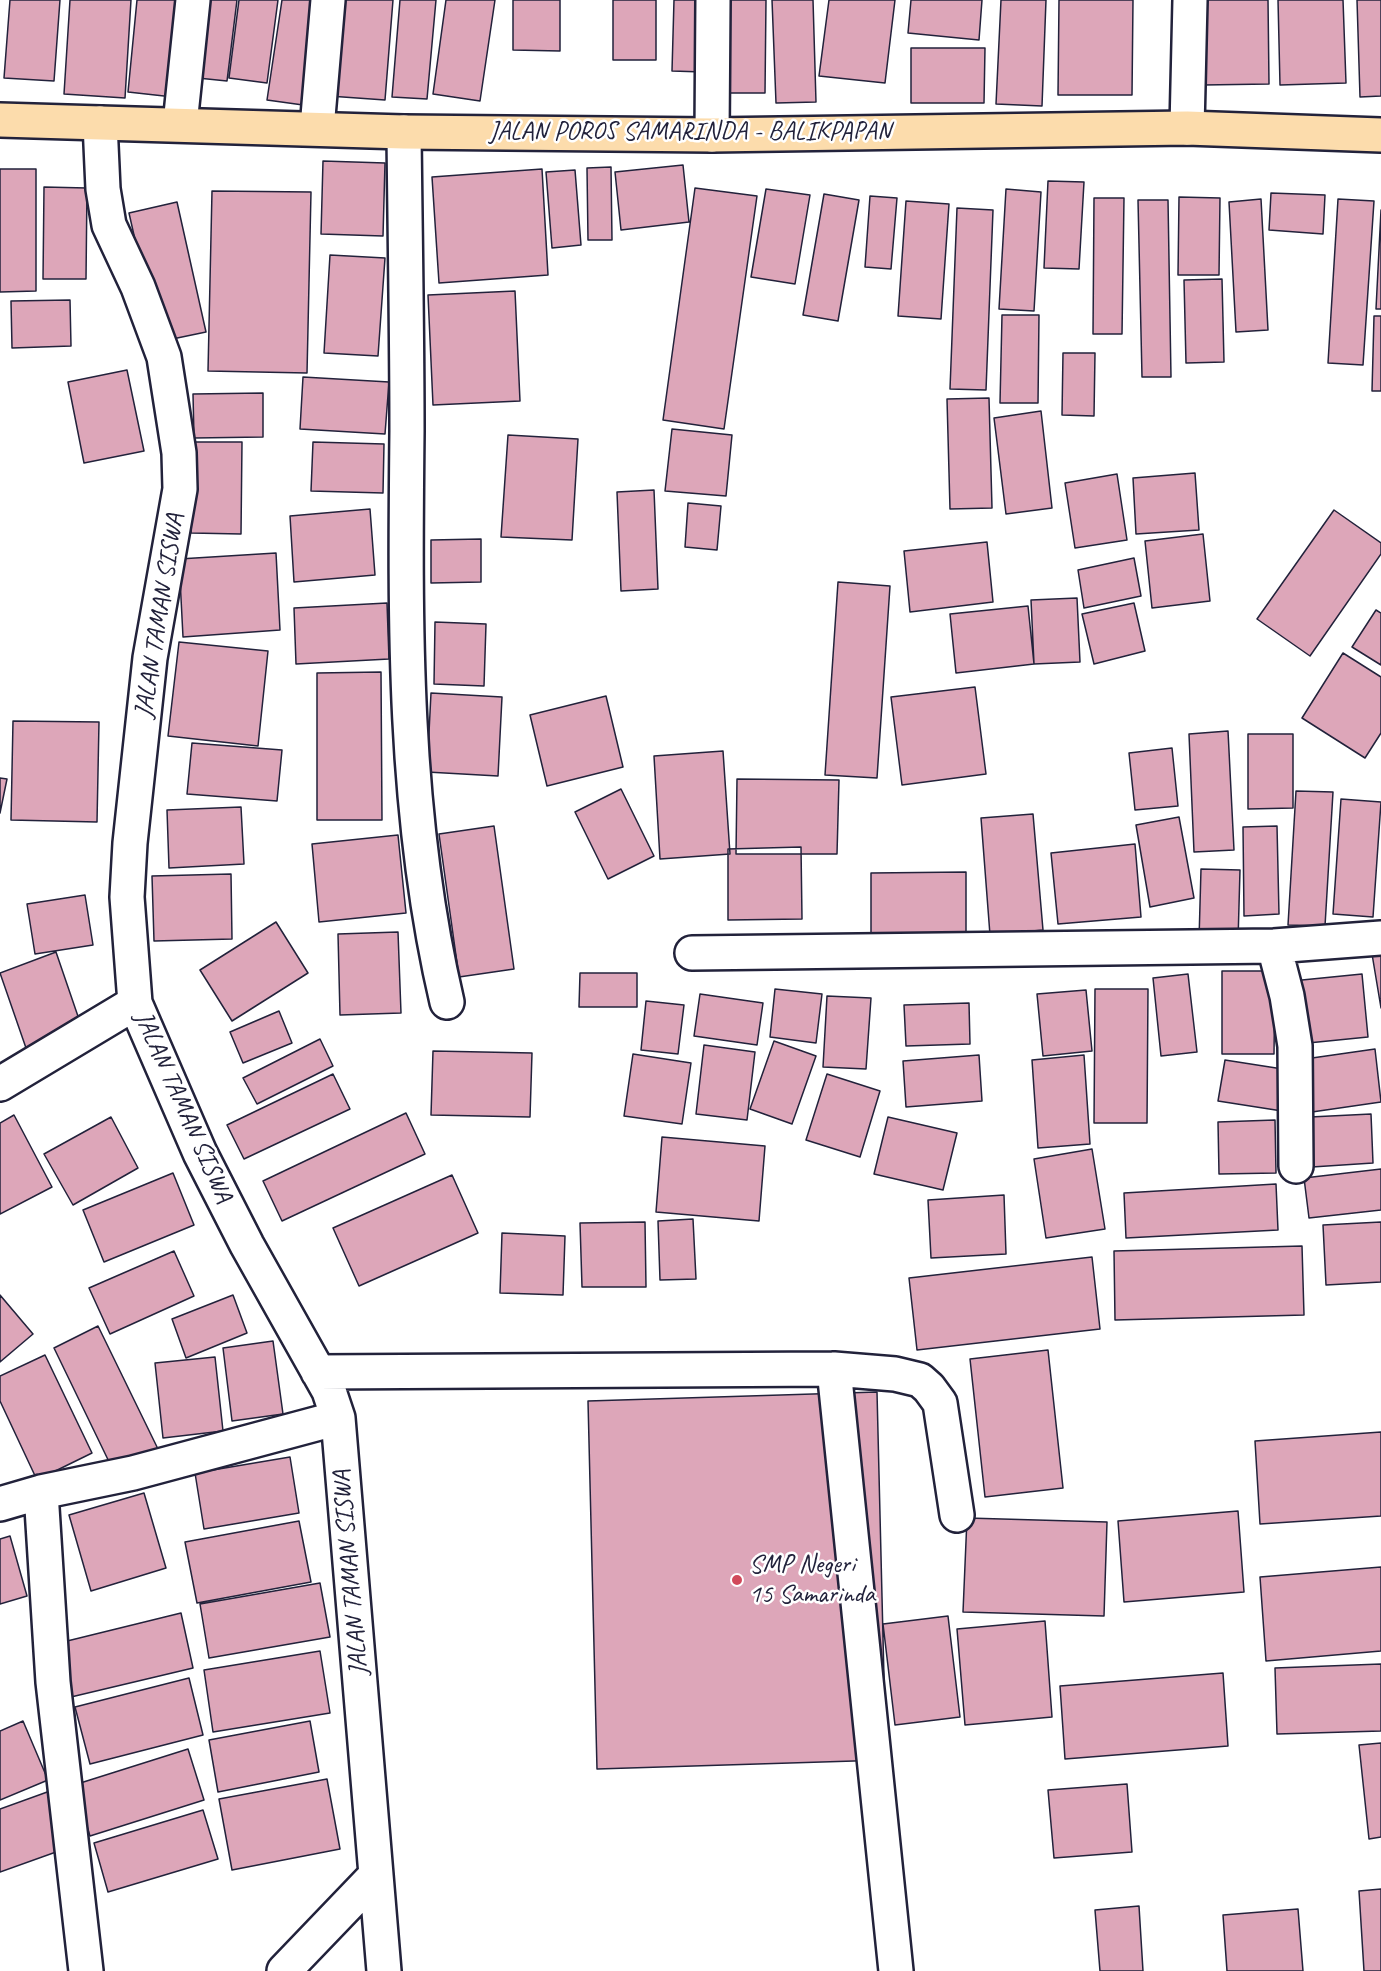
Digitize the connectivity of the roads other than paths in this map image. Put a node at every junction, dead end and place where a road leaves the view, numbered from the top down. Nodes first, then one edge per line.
1 (193, 0) edge
2 (328, 0) edge
3 (713, 0) edge
4 (1190, 0) edge
5 (0, 120) edge
6 (100, 123) junction
7 (180, 124) junction
8 (317, 128) junction
9 (1187, 128) junction
10 (404, 132) junction
11 (712, 135) junction
12 (1381, 135) edge
13 (1381, 938) edge
14 (1274, 946) junction
15 (692, 953) dead end
16 (447, 1002) dead end
17 (135, 1003) junction
18 (0, 1084) edge
19 (1296, 1166) dead end
20 (834, 1369) junction
21 (318, 1372) junction
22 (338, 1418) junction
23 (41, 1492) junction
24 (0, 1504) edge
25 (957, 1515) dead end
26 (376, 1875) junction
27 (86, 1971) edge
28 (284, 1971) edge
29 (384, 1971) edge
30 (896, 1971) edge

1 - 7 street
2 - 8 street
3 - 11 street
4 - 9 street
5 - 6 highway, JALAN POROS SAMARINDA - BALIKPAPAN
6 - 7 highway, JALAN POROS SAMARINDA - BALIKPAPAN
6 - 17 street, JALAN TAMAN SISWA
7 - 8 highway, JALAN POROS SAMARINDA - BALIKPAPAN
8 - 10 highway, JALAN POROS SAMARINDA - BALIKPAPAN
9 - 11 highway, JALAN POROS SAMARINDA - BALIKPAPAN
9 - 12 highway, JALAN POROS SAMARINDA - BALIKPAPAN
10 - 11 highway, JALAN POROS SAMARINDA - BALIKPAPAN
10 - 16 street
13 - 14 street
14 - 15 street
14 - 19 street
17 - 18 street
17 - 21 street, JALAN TAMAN SISWA
20 - 21 street
20 - 25 street
20 - 30 street
21 - 22 street, JALAN TAMAN SISWA
22 - 23 street
22 - 26 street, JALAN TAMAN SISWA
23 - 24 street
23 - 27 street
26 - 28 street
26 - 29 street, JALAN TAMAN SISWA

